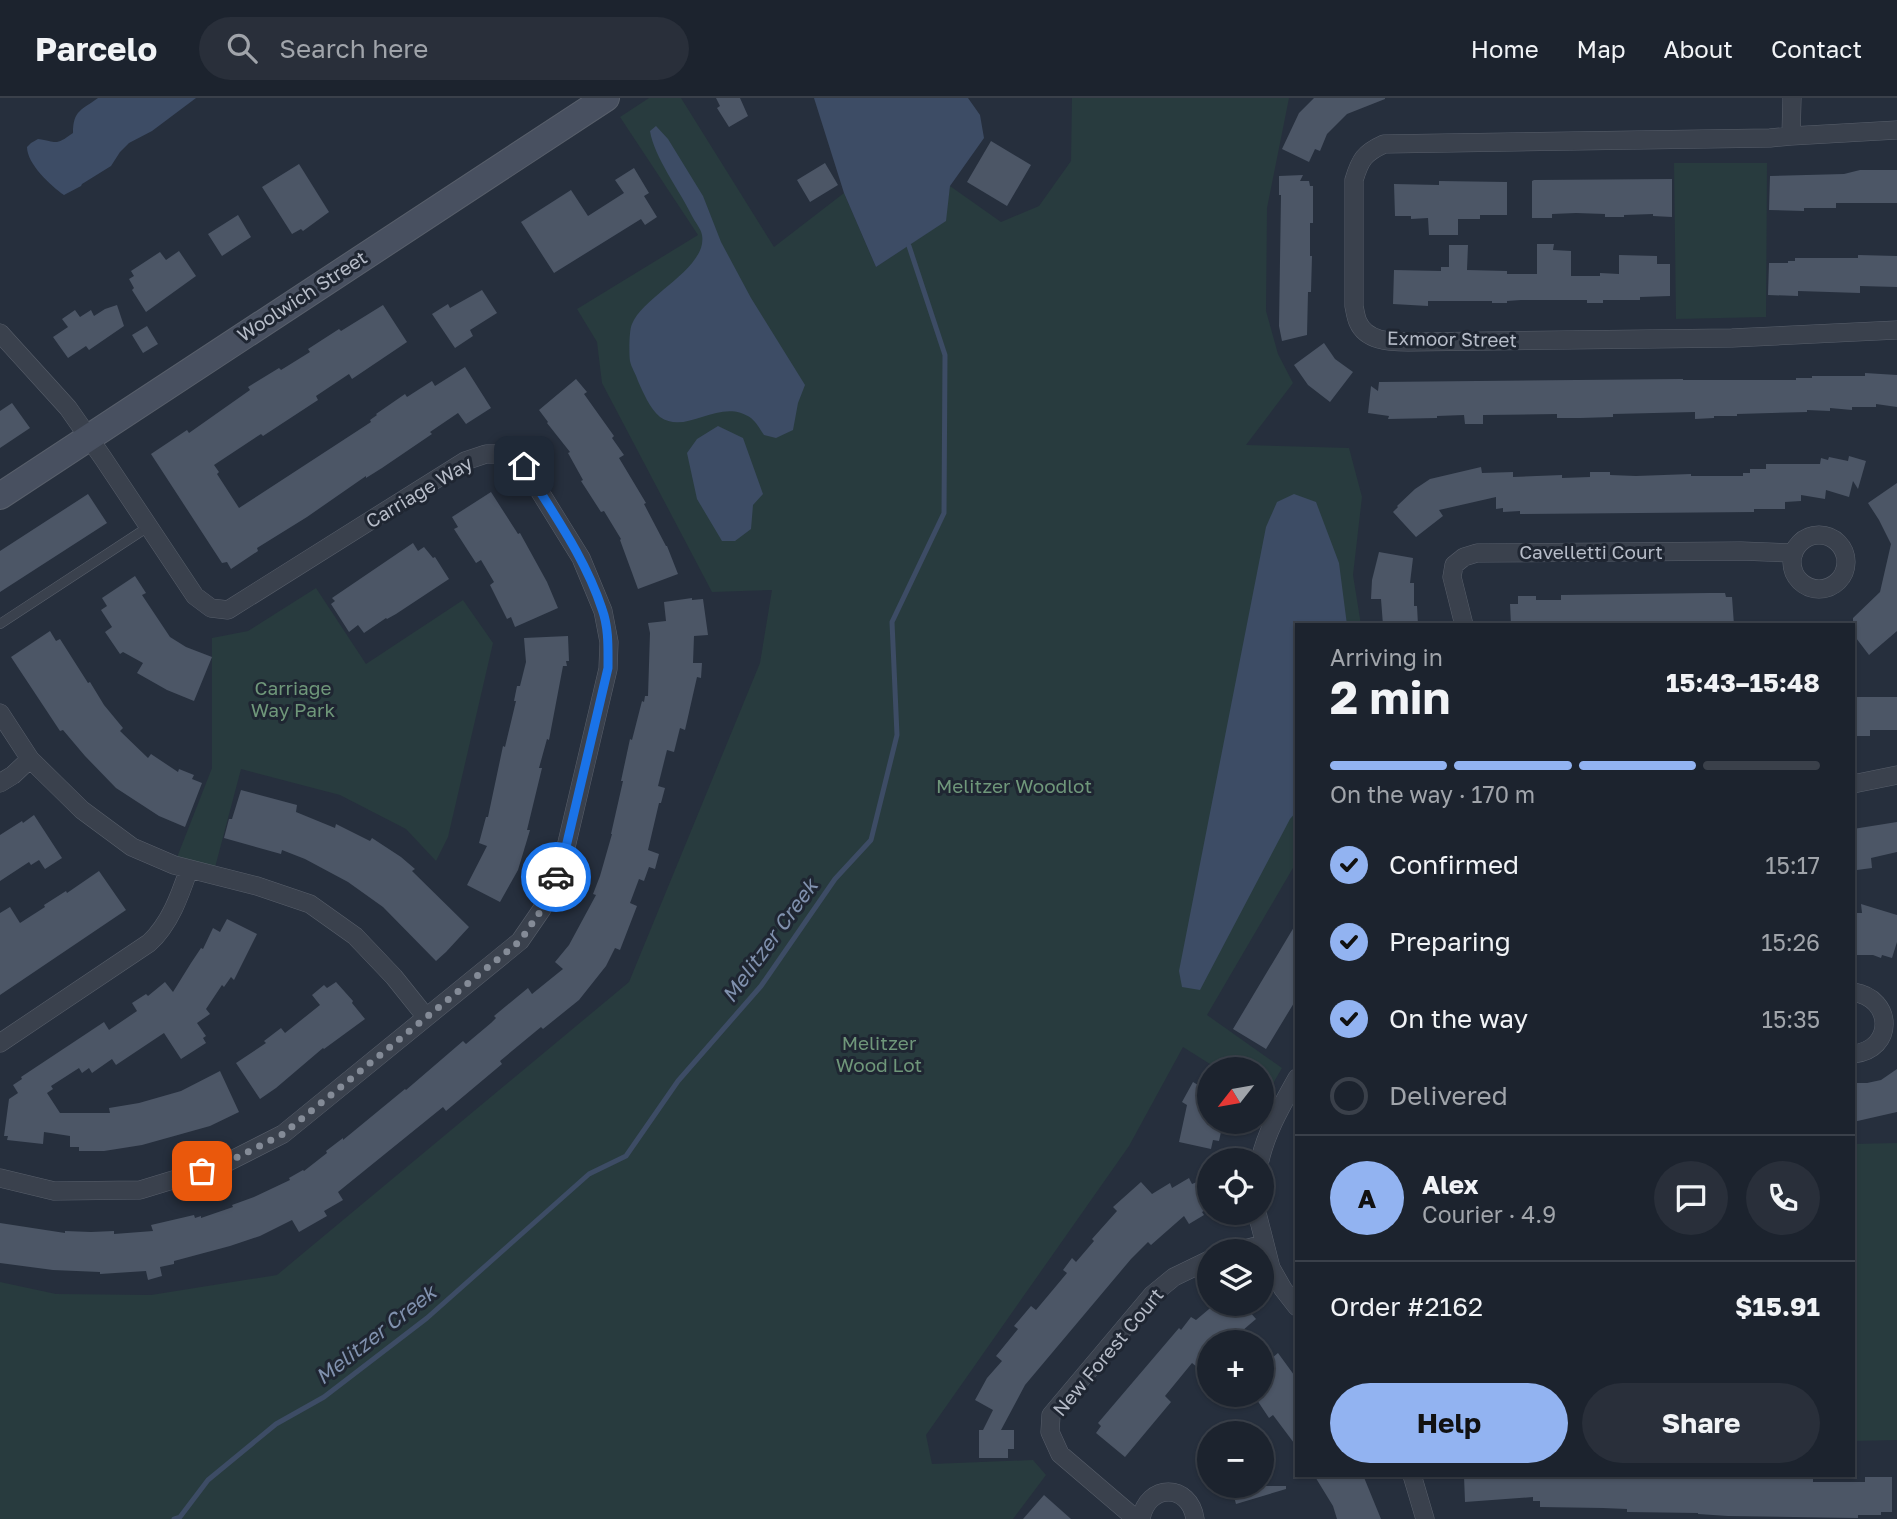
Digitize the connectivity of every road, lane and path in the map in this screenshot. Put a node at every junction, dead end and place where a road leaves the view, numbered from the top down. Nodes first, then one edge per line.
1 (606, 98) edge
2 (1791, 98) edge
3 (1897, 130) edge
4 (1791, 136) junction
5 (1897, 330) edge
6 (0, 333) edge
7 (88, 436) junction
8 (0, 496) edge
9 (148, 527) junction
10 (1794, 553) dead end
11 (1464, 623) edge
12 (0, 624) edge
13 (0, 713) edge
14 (30, 759) junction
15 (1897, 775) edge
16 (0, 783) edge
17 (1855, 784) edge
18 (188, 869) junction
19 (1855, 992) edge
20 (425, 1017) junction
21 (0, 1043) edge
22 (1855, 1054) edge
23 (1295, 1082) edge
24 (1263, 1148) edge
25 (0, 1178) edge
26 (1197, 1266) edge
27 (1274, 1273) edge
28 (1295, 1304) edge
29 (1413, 1477) edge
30 (1138, 1519) edge
31 (1195, 1519) edge
32 (1424, 1519) edge

1 - 7 street, Woolwich Street
2 - 4 street
3 - 4 street, Exmoor Street
4 - 5 street, Exmoor Street
6 - 7 street, Carriage Way
7 - 8 street, Woolwich Street
7 - 9 street, Carriage Way
9 - 12 lane
9 - 20 street, Carriage Way
10 - 11 street, Cavelletti Court
13 - 14 street
14 - 16 street
14 - 18 street
15 - 17 street
18 - 20 street
18 - 21 street
19 - 22 street
20 - 25 street
23 - 24 street
26 - 30 street, New Forest Court
27 - 28 street
29 - 32 street
30 - 31 street, New Forest Court

